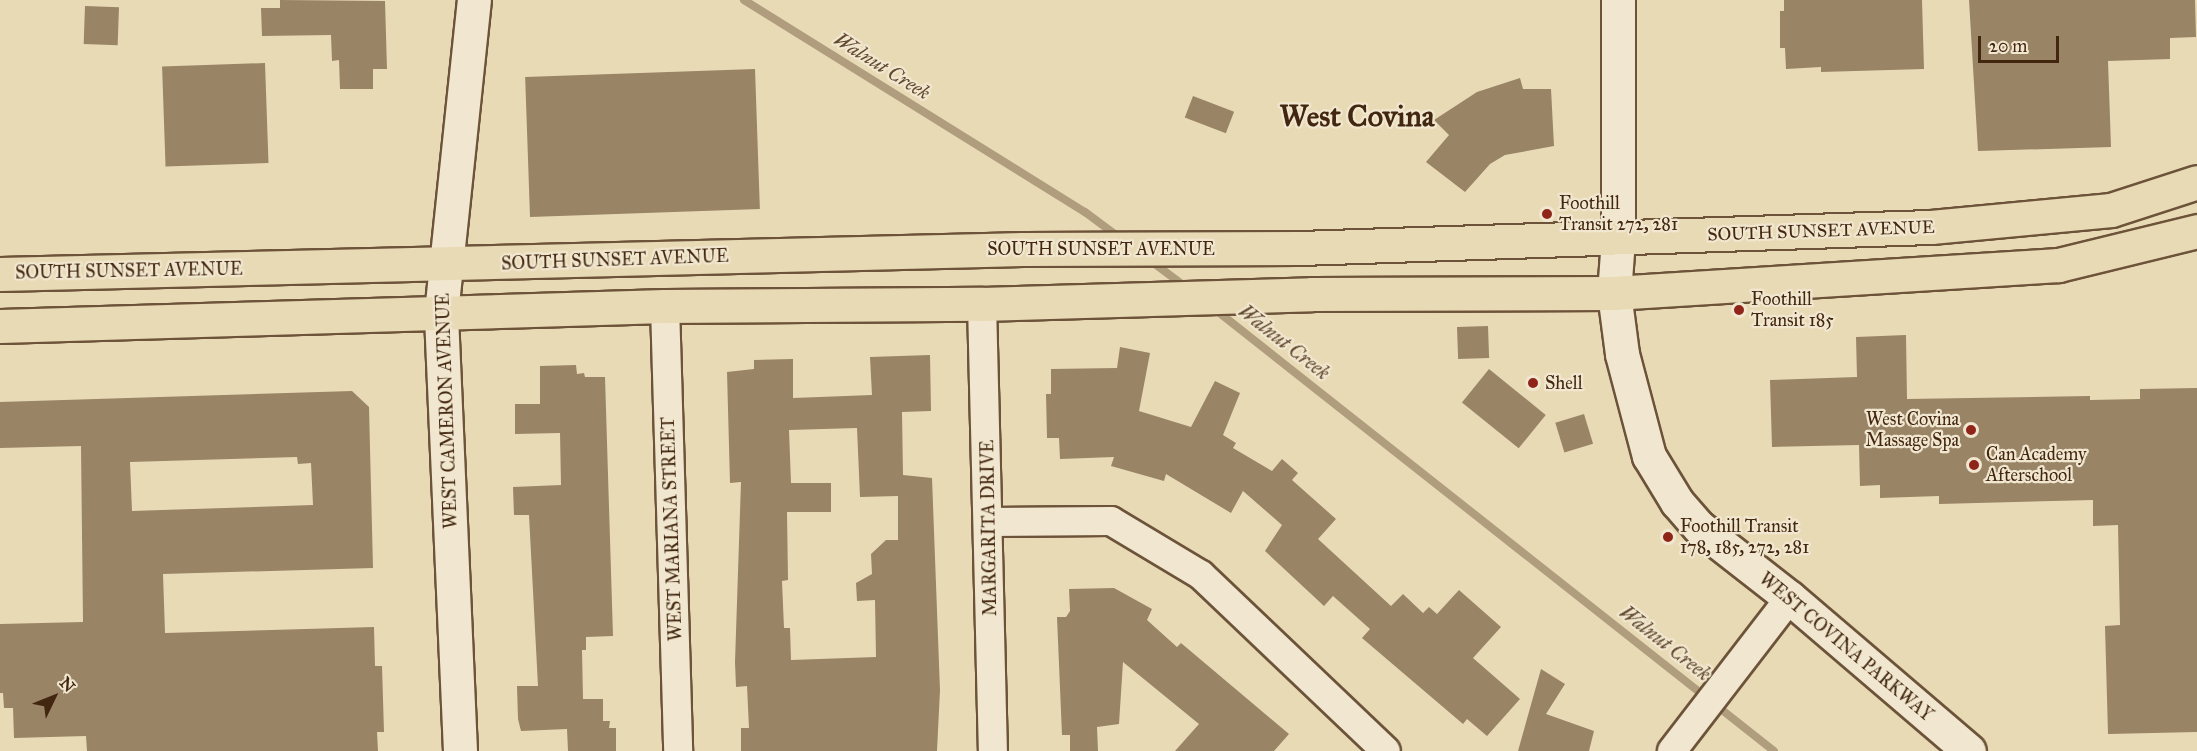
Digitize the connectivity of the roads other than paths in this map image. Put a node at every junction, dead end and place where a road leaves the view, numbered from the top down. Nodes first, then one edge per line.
1 (474, 0) edge
2 (1618, 0) edge
3 (2197, 182) edge
4 (2197, 231) edge
5 (1618, 239) junction
6 (446, 265) junction
7 (0, 274) edge
8 (1614, 292) junction
9 (982, 304) junction
10 (665, 306) junction
11 (441, 313) junction
12 (0, 326) edge
13 (989, 522) junction
14 (1790, 598) junction
15 (1673, 749) edge
16 (460, 751) edge
17 (678, 751) edge
18 (993, 751) edge
19 (1386, 751) edge
20 (1969, 751) edge

1 - 6 street, WEST CAMERON AVENUE
2 - 5 street, WEST COVINA PARKWAY
3 - 5 main road, SOUTH SUNSET AVENUE
4 - 8 main road
5 - 6 main road, SOUTH SUNSET AVENUE
5 - 8 street, WEST COVINA PARKWAY
6 - 7 main road, SOUTH SUNSET AVENUE
6 - 11 street, WEST CAMERON AVENUE
8 - 9 main road
8 - 14 street, WEST COVINA PARKWAY
9 - 10 main road
9 - 13 street, MARGARITA DRIVE
10 - 11 main road
10 - 17 street, WEST MARIANA STREET
11 - 12 main road
11 - 16 street, WEST CAMERON AVENUE
13 - 18 street, MARGARITA DRIVE
13 - 19 street
14 - 15 street
14 - 20 street, WEST COVINA PARKWAY

